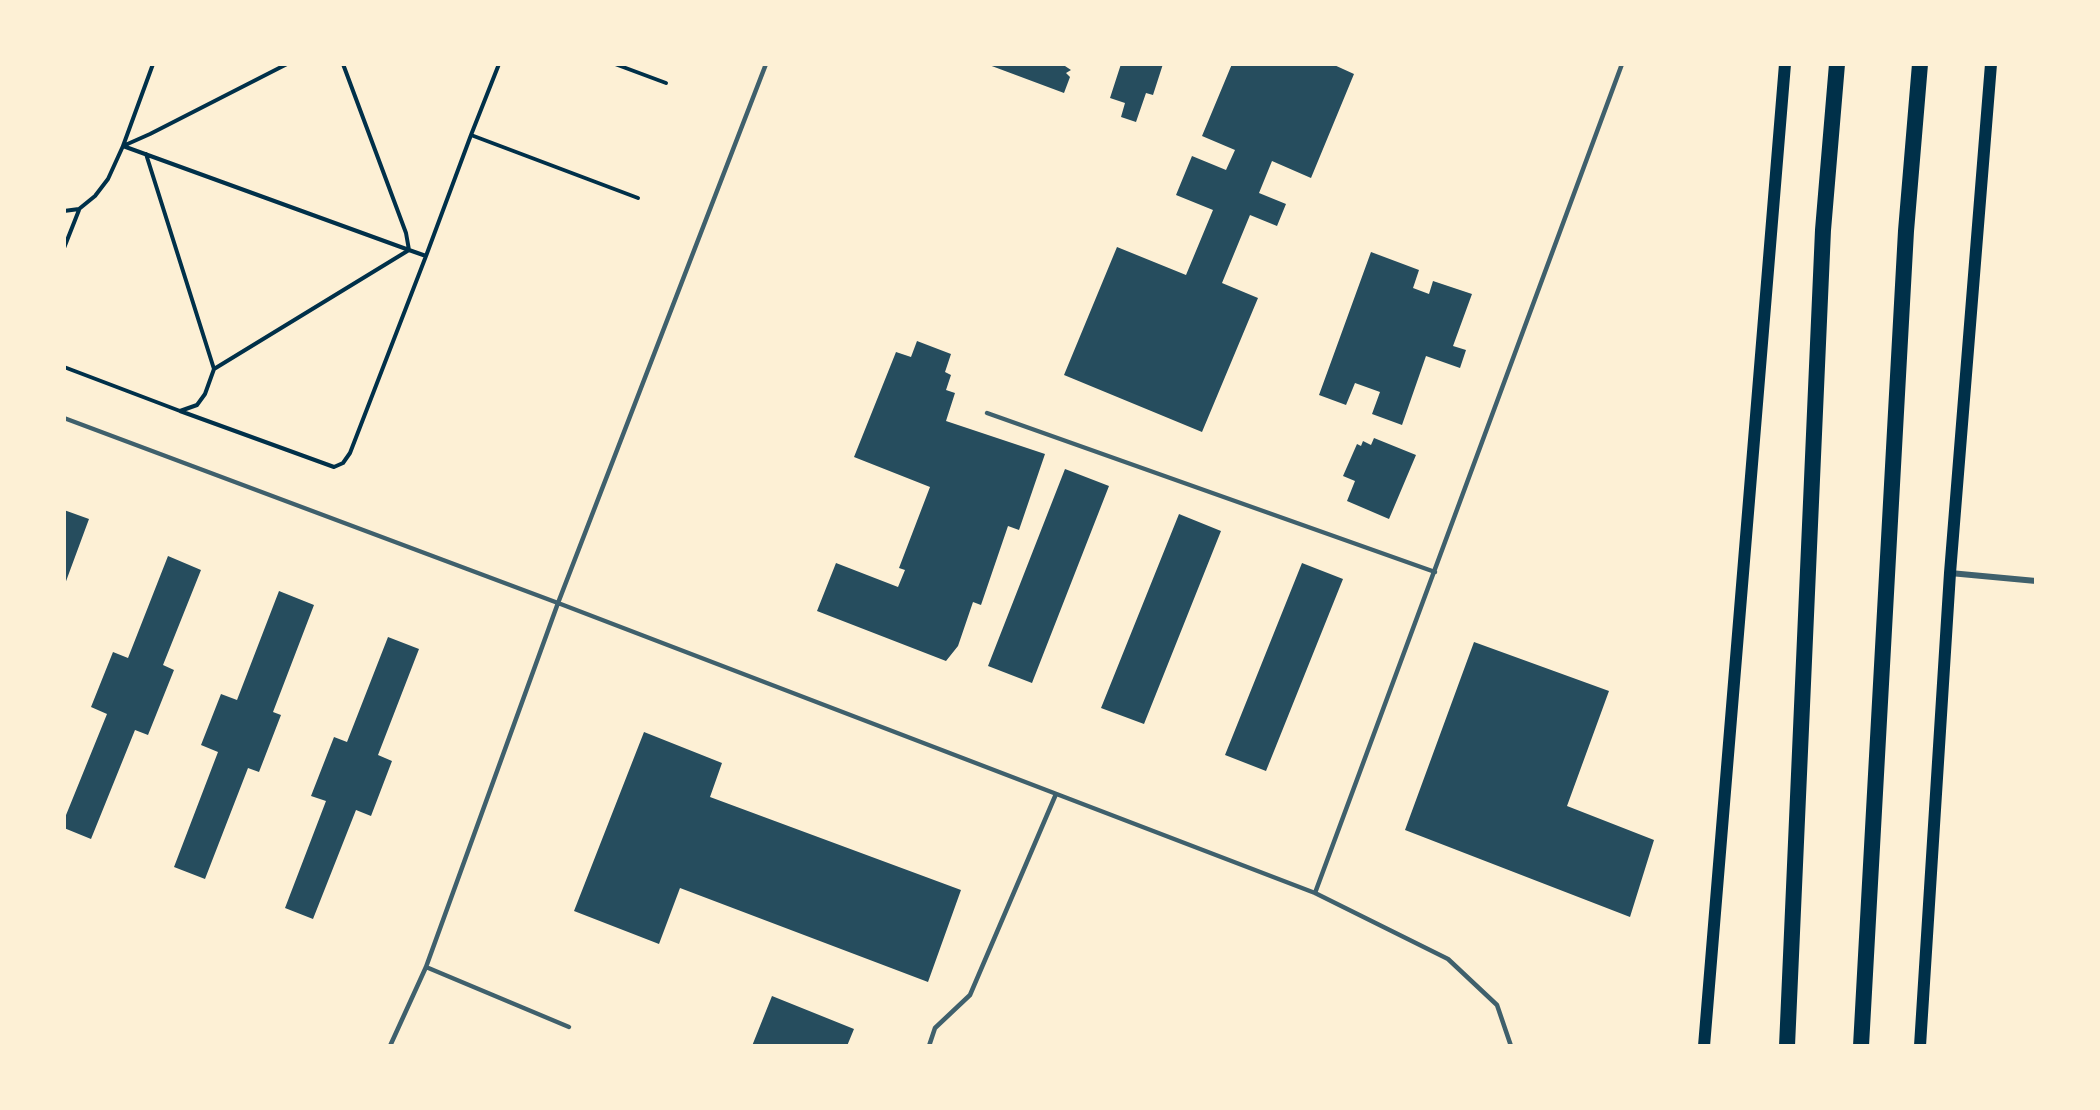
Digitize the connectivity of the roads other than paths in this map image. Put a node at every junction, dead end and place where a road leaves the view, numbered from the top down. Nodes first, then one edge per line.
1 (766, 64) edge
2 (1622, 64) edge
3 (1785, 64) edge
4 (1837, 64) edge
5 (1920, 64) edge
6 (1991, 64) edge
7 (987, 413) dead end
8 (64, 418) edge
9 (1434, 572) junction
10 (1950, 573) junction
11 (2036, 581) edge
12 (558, 603) junction
13 (1056, 794) junction
14 (1315, 893) junction
15 (426, 967) junction
16 (569, 1027) dead end
17 (390, 1046) edge
18 (929, 1046) edge
19 (1511, 1046) edge
20 (1704, 1046) edge
21 (1787, 1046) edge
22 (1861, 1046) edge
23 (1920, 1046) edge

1 - 12 lane
2 - 9 lane
3 - 20 main road
4 - 21 highway
5 - 22 highway
6 - 10 main road
7 - 9 lane
8 - 12 lane
9 - 14 lane
10 - 11 street
10 - 23 main road
12 - 13 lane
12 - 15 lane
13 - 14 lane
13 - 18 lane
14 - 19 lane
15 - 16 lane
15 - 17 lane

